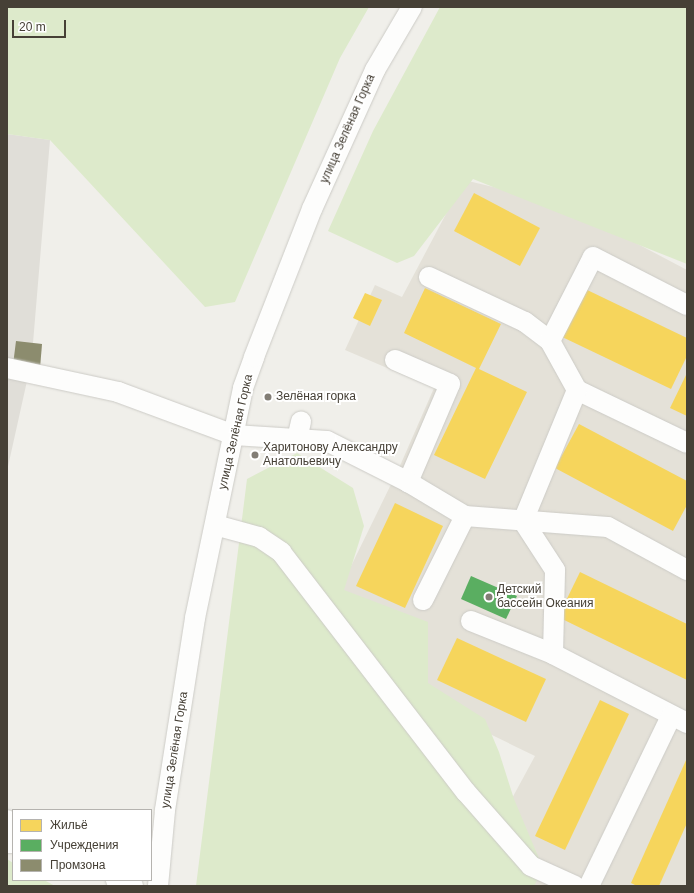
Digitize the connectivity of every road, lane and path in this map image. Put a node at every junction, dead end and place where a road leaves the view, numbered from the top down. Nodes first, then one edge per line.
1 (412, 7) edge
2 (429, 277) dead end
3 (687, 305) edge
4 (550, 341) junction
5 (395, 360) dead end
6 (7, 368) edge
7 (577, 390) junction
8 (234, 435) junction
9 (687, 443) edge
10 (408, 482) junction
11 (465, 516) junction
12 (523, 521) junction
13 (215, 525) junction
14 (687, 570) edge
15 (423, 600) dead end
16 (471, 621) dead end
17 (553, 654) junction
18 (679, 720) edge
19 (119, 881) edge
20 (133, 886) edge
21 (158, 886) edge
22 (575, 886) edge
23 (589, 886) edge

1 - 8 street, улица Зелёная Горка
2 - 4 street
3 - 4 street
4 - 7 street
5 - 10 street
6 - 8 street
7 - 9 street
7 - 12 street
8 - 10 street
8 - 13 street, улица Зелёная Горка
10 - 11 street
11 - 12 street
11 - 15 street
12 - 14 street
12 - 17 street
13 - 21 street, улица Зелёная Горка
13 - 22 street
16 - 17 street
17 - 18 street
18 - 23 street
19 - 20 street

